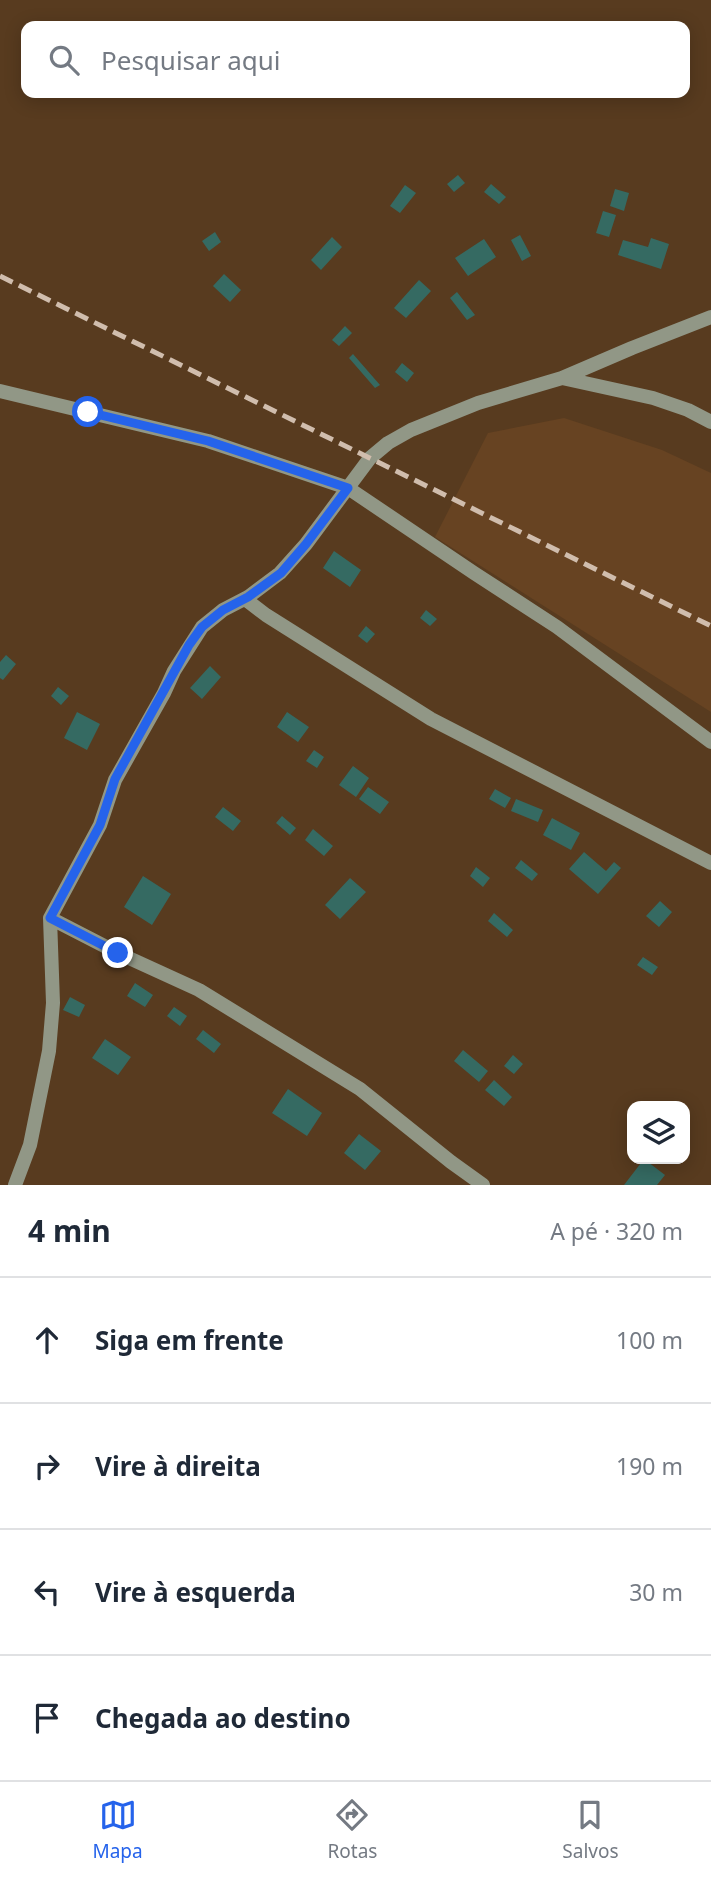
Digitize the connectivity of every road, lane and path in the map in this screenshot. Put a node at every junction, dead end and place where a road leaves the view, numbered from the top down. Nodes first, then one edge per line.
1 (711, 317) edge
2 (562, 379) junction
3 (0, 391) edge
4 (711, 422) edge
5 (348, 488) junction
6 (245, 599) junction
7 (711, 742) edge
8 (711, 863) edge
9 (50, 918) junction
10 (15, 1185) edge
11 (483, 1185) edge

1 - 2 street
2 - 4 street
2 - 5 street
3 - 5 street
5 - 6 street
5 - 7 street
6 - 8 street
6 - 9 street
9 - 10 street
9 - 11 street

